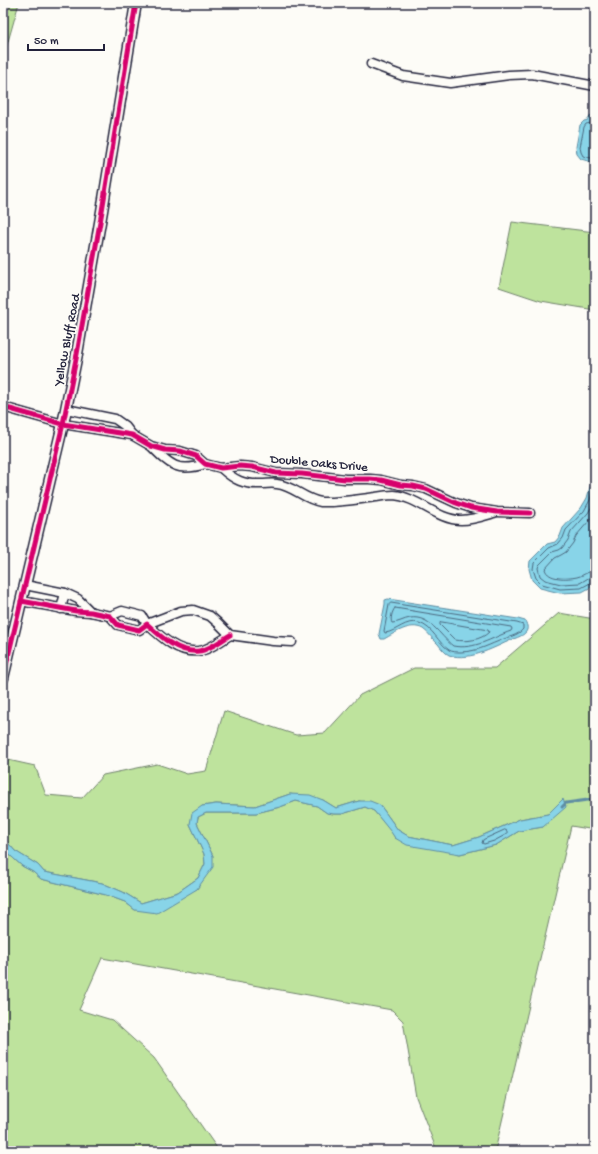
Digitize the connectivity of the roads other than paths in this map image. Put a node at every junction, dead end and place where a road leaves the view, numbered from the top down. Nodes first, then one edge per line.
1 (136, 3) edge
2 (371, 64) dead end
3 (595, 86) edge
4 (3, 408) edge
5 (66, 409) junction
6 (63, 424) junction
7 (132, 435) junction
8 (151, 446) junction
9 (204, 464) junction
10 (221, 468) junction
11 (497, 512) junction
12 (530, 513) dead end
13 (25, 585) junction
14 (65, 593) junction
15 (21, 601) junction
16 (61, 609) junction
17 (91, 612) junction
18 (110, 616) junction
19 (147, 624) junction
20 (230, 635) junction
21 (292, 642) dead end
22 (3, 678) edge

1 - 5 street, Yellow Bluff Road
2 - 3 street
4 - 6 street, Double Oaks Drive
5 - 6 street, Yellow Bluff Road
5 - 7 street, Double Oaks Drive
6 - 7 street, Double Oaks Drive
6 - 13 street, Yellow Bluff Road
7 - 8 street, Double Oaks Drive
8 - 9 street, Double Oaks Drive
8 - 9 street, Double Oaks Drive
9 - 10 street, Double Oaks Drive
10 - 11 street, Double Oaks Drive
10 - 11 street, Double Oaks Drive
11 - 12 street, Double Oaks Drive
13 - 14 street
13 - 15 street, Yellow Bluff Road
14 - 16 street
14 - 17 street
15 - 16 street
15 - 22 street, Yellow Bluff Road
16 - 17 street
17 - 18 street
18 - 19 street
18 - 19 street
19 - 20 street
19 - 20 street
20 - 21 street

